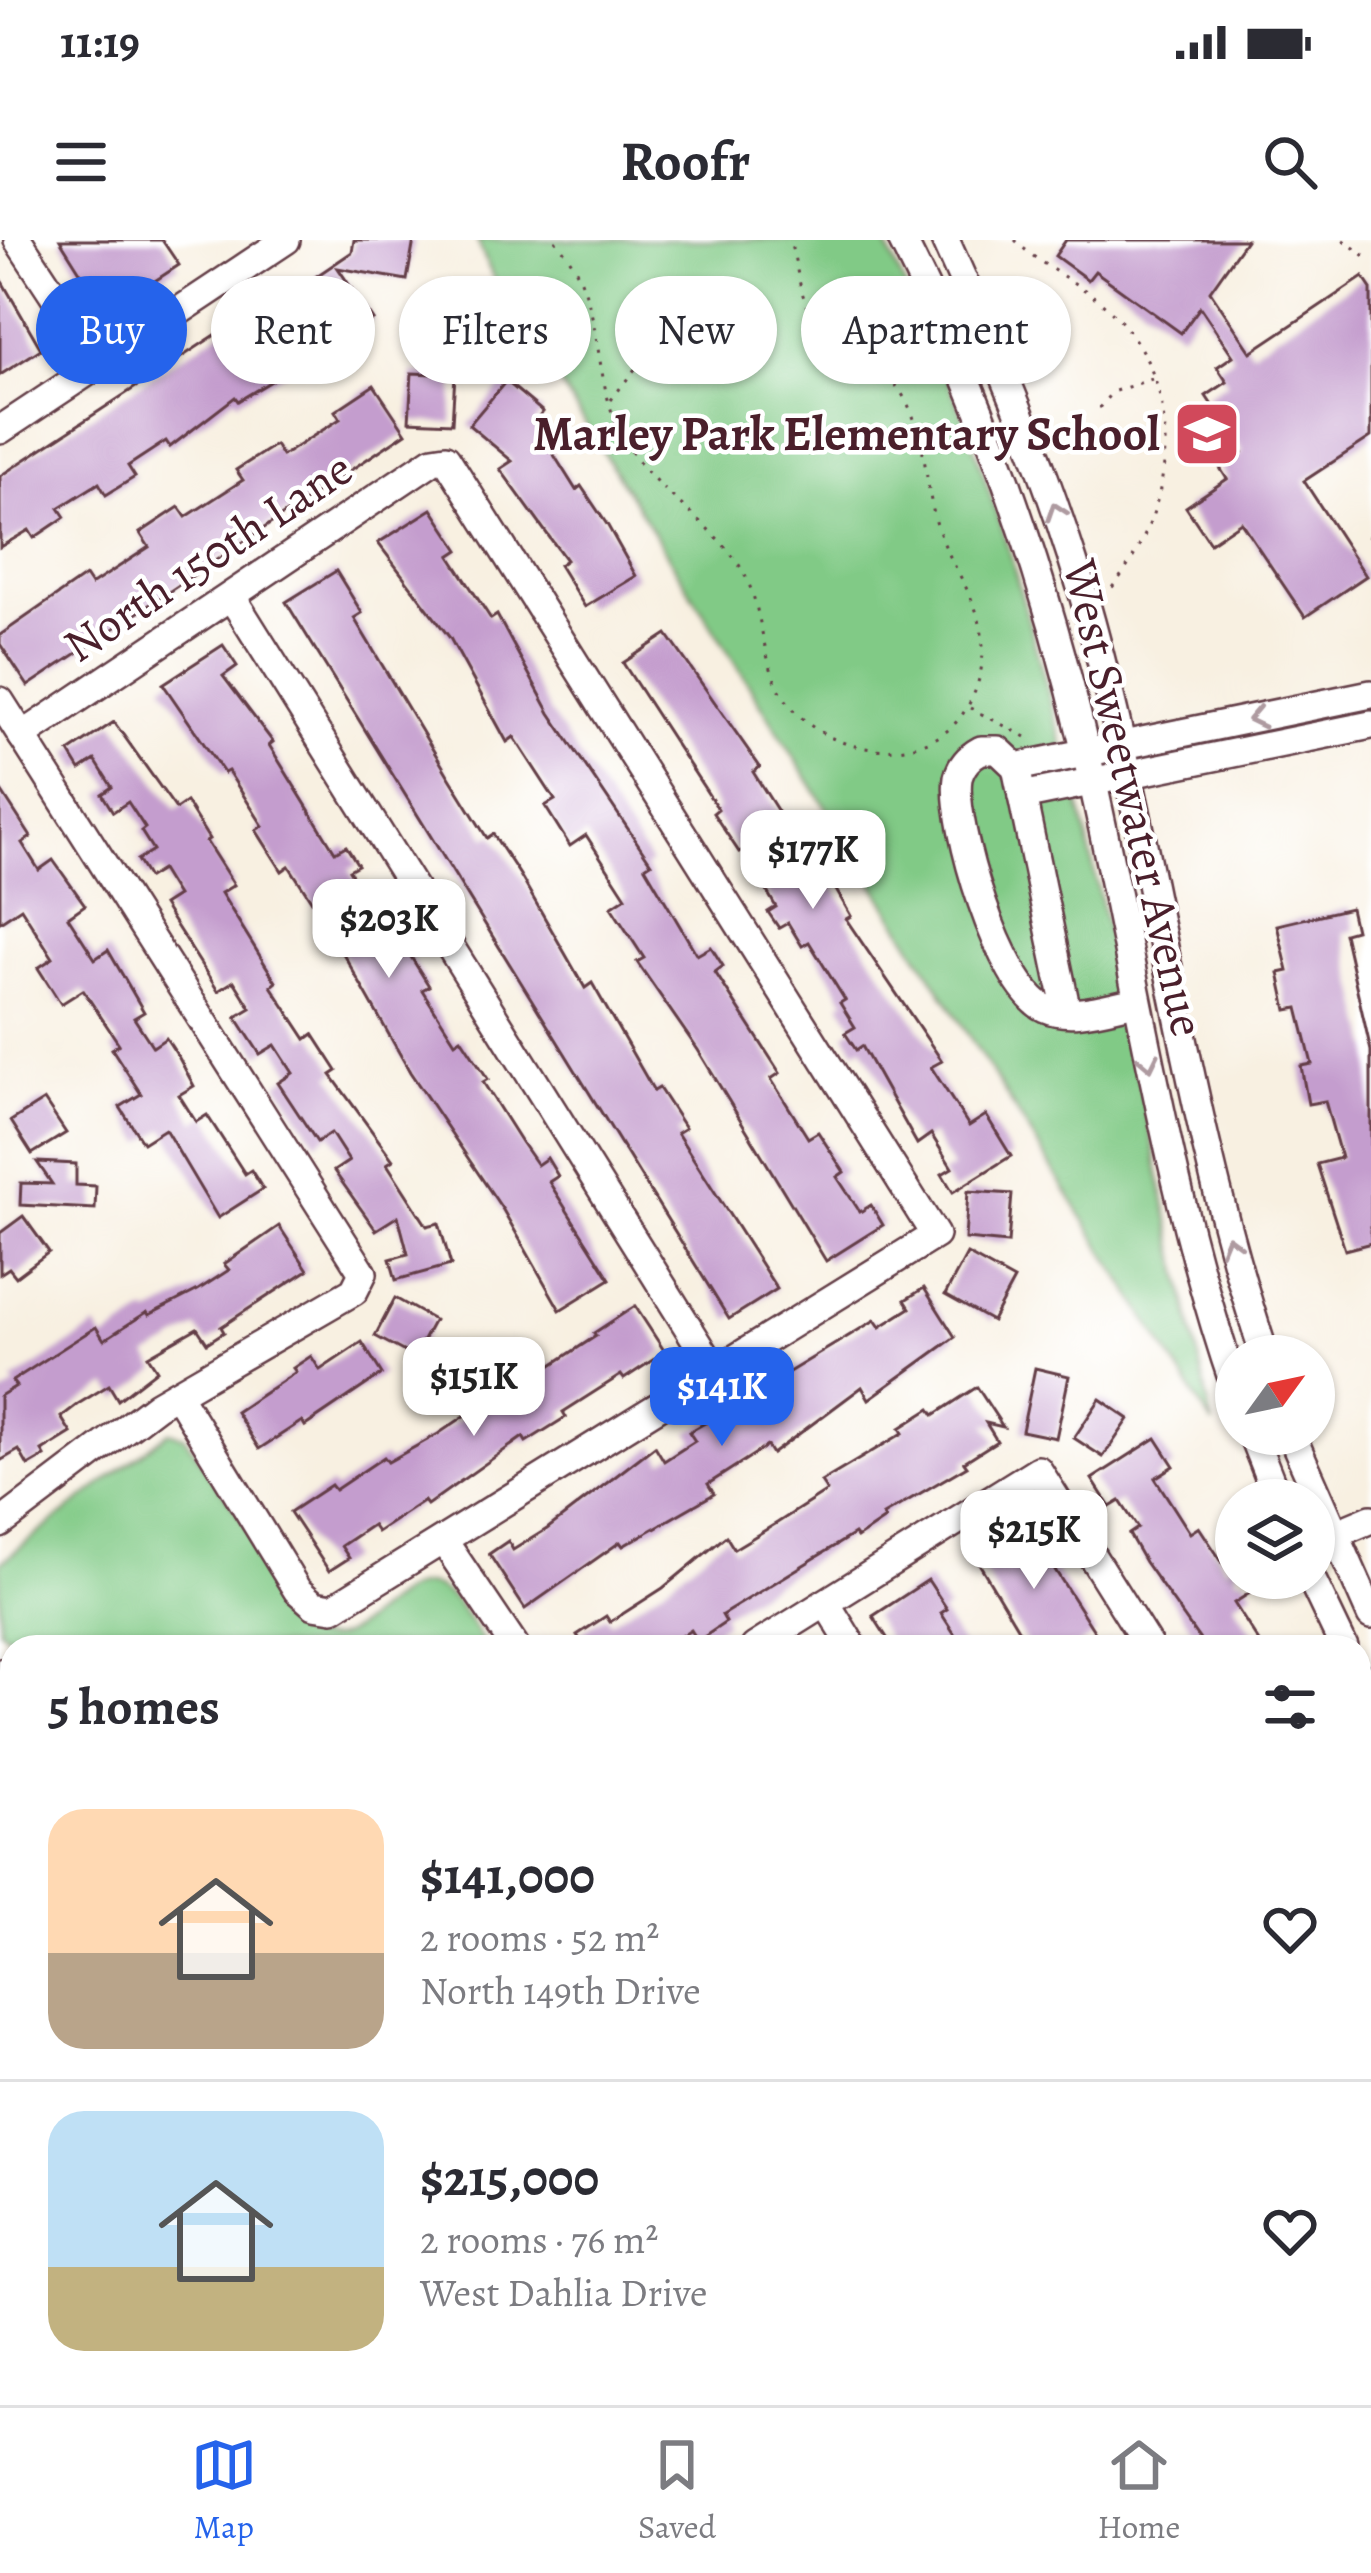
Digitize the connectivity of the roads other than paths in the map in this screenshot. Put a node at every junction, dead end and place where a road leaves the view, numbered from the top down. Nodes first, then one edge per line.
1 (18, 240) edge
2 (286, 240) edge
3 (902, 240) edge
4 (945, 240) edge
5 (42, 276) edge
6 (187, 307) edge
7 (71, 384) edge
8 (0, 430) edge
9 (231, 596) junction
10 (1371, 694) edge
11 (0, 701) edge
12 (1371, 725) edge
13 (22, 736) junction
14 (1120, 745) junction
15 (1086, 751) junction
16 (1016, 766) junction
17 (1126, 775) junction
18 (1093, 782) junction
19 (1022, 796) junction
20 (1137, 1001) junction
21 (1067, 1012) junction
22 (1218, 1335) edge
23 (1258, 1335) edge
24 (716, 1372) junction
25 (177, 1394) junction
26 (1371, 1519) edge
27 (0, 1524) edge
28 (1335, 1535) edge
29 (1335, 1537) edge
30 (445, 1543) junction
31 (1321, 1599) edge
32 (826, 1603) junction
33 (1371, 1615) edge
34 (507, 1635) edge
35 (774, 1635) edge
36 (846, 1635) edge
37 (1141, 1635) edge
38 (1338, 1635) edge

1 - 5 street
2 - 6 street
3 - 15 street, West Sweetwater Avenue
14 -> 4 street, West Sweetwater Avenue
7 - 8 street
9 - 13 street, North 150th Lane
9 - 24 street
9 - 24 street, North 150th Lane
10 -> 14 street
11 - 13 street
12 - 17 street
13 - 25 street
14 - 15 street
14 - 17 street, West Sweetwater Avenue
15 - 16 street
15 - 18 street, West Sweetwater Avenue
16 - 19 street
16 - 21 street
17 - 18 street
23 -> 17 street, West Sweetwater Avenue
18 - 19 street
18 - 20 street, West Sweetwater Avenue
19 - 21 street
20 - 21 street
20 -> 22 street, West Sweetwater Avenue
24 - 30 street
25 - 27 street
25 - 30 street
26 - 28 street
29 - 33 street
30 - 34 street
31 - 38 street
32 - 35 street
32 - 36 street
32 - 37 street

